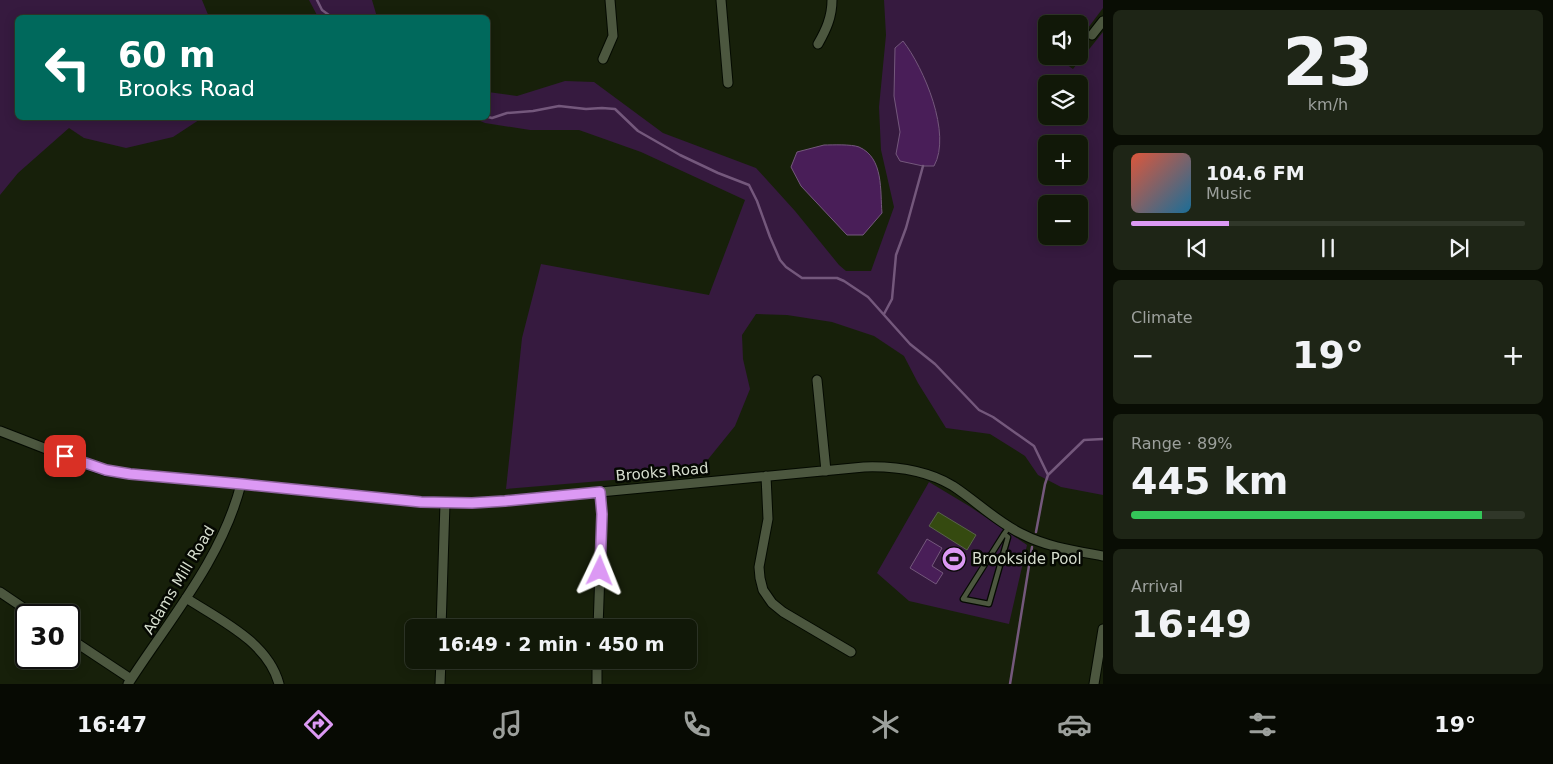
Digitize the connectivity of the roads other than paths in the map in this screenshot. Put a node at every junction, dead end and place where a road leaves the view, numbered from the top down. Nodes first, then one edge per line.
1 (610, 0) edge
2 (721, 0) edge
3 (832, 0) edge
4 (1103, 21) edge
5 (1092, 35) dead end
6 (818, 44) dead end
7 (603, 59) dead end
8 (728, 83) dead end
9 (817, 380) dead end
10 (0, 431) edge
11 (826, 471) junction
12 (766, 476) junction
13 (242, 484) junction
14 (600, 492) junction
15 (445, 503) junction
16 (1007, 531) junction
17 (1103, 556) edge
18 (0, 592) edge
19 (186, 598) junction
20 (18, 604) edge
21 (441, 619) edge
22 (598, 619) edge
23 (1103, 629) edge
24 (80, 646) edge
25 (851, 652) dead end
26 (440, 669) edge
27 (597, 669) edge
28 (1100, 671) edge
29 (130, 681) edge
30 (279, 684) edge
31 (440, 684) edge
32 (597, 684) edge
33 (1094, 684) edge

1 - 7 street
2 - 8 street
3 - 6 street
4 - 5 street
9 - 11 street
10 - 13 street, Brooks Road
11 - 12 street, Brooks Road
11 - 16 street, Brooks Road
12 - 14 street, Brooks Road
12 - 25 street
13 - 15 street, Brooks Road
13 - 19 street, Adams Mill Road
14 - 15 street, Brooks Road
14 - 22 street
15 - 21 street
16 - 16 lane
16 - 17 street, Brooks Road
18 - 20 street
19 - 29 street, Adams Mill Road
19 - 30 street
23 - 28 street
24 - 29 street
26 - 31 street
27 - 32 street
28 - 33 street

